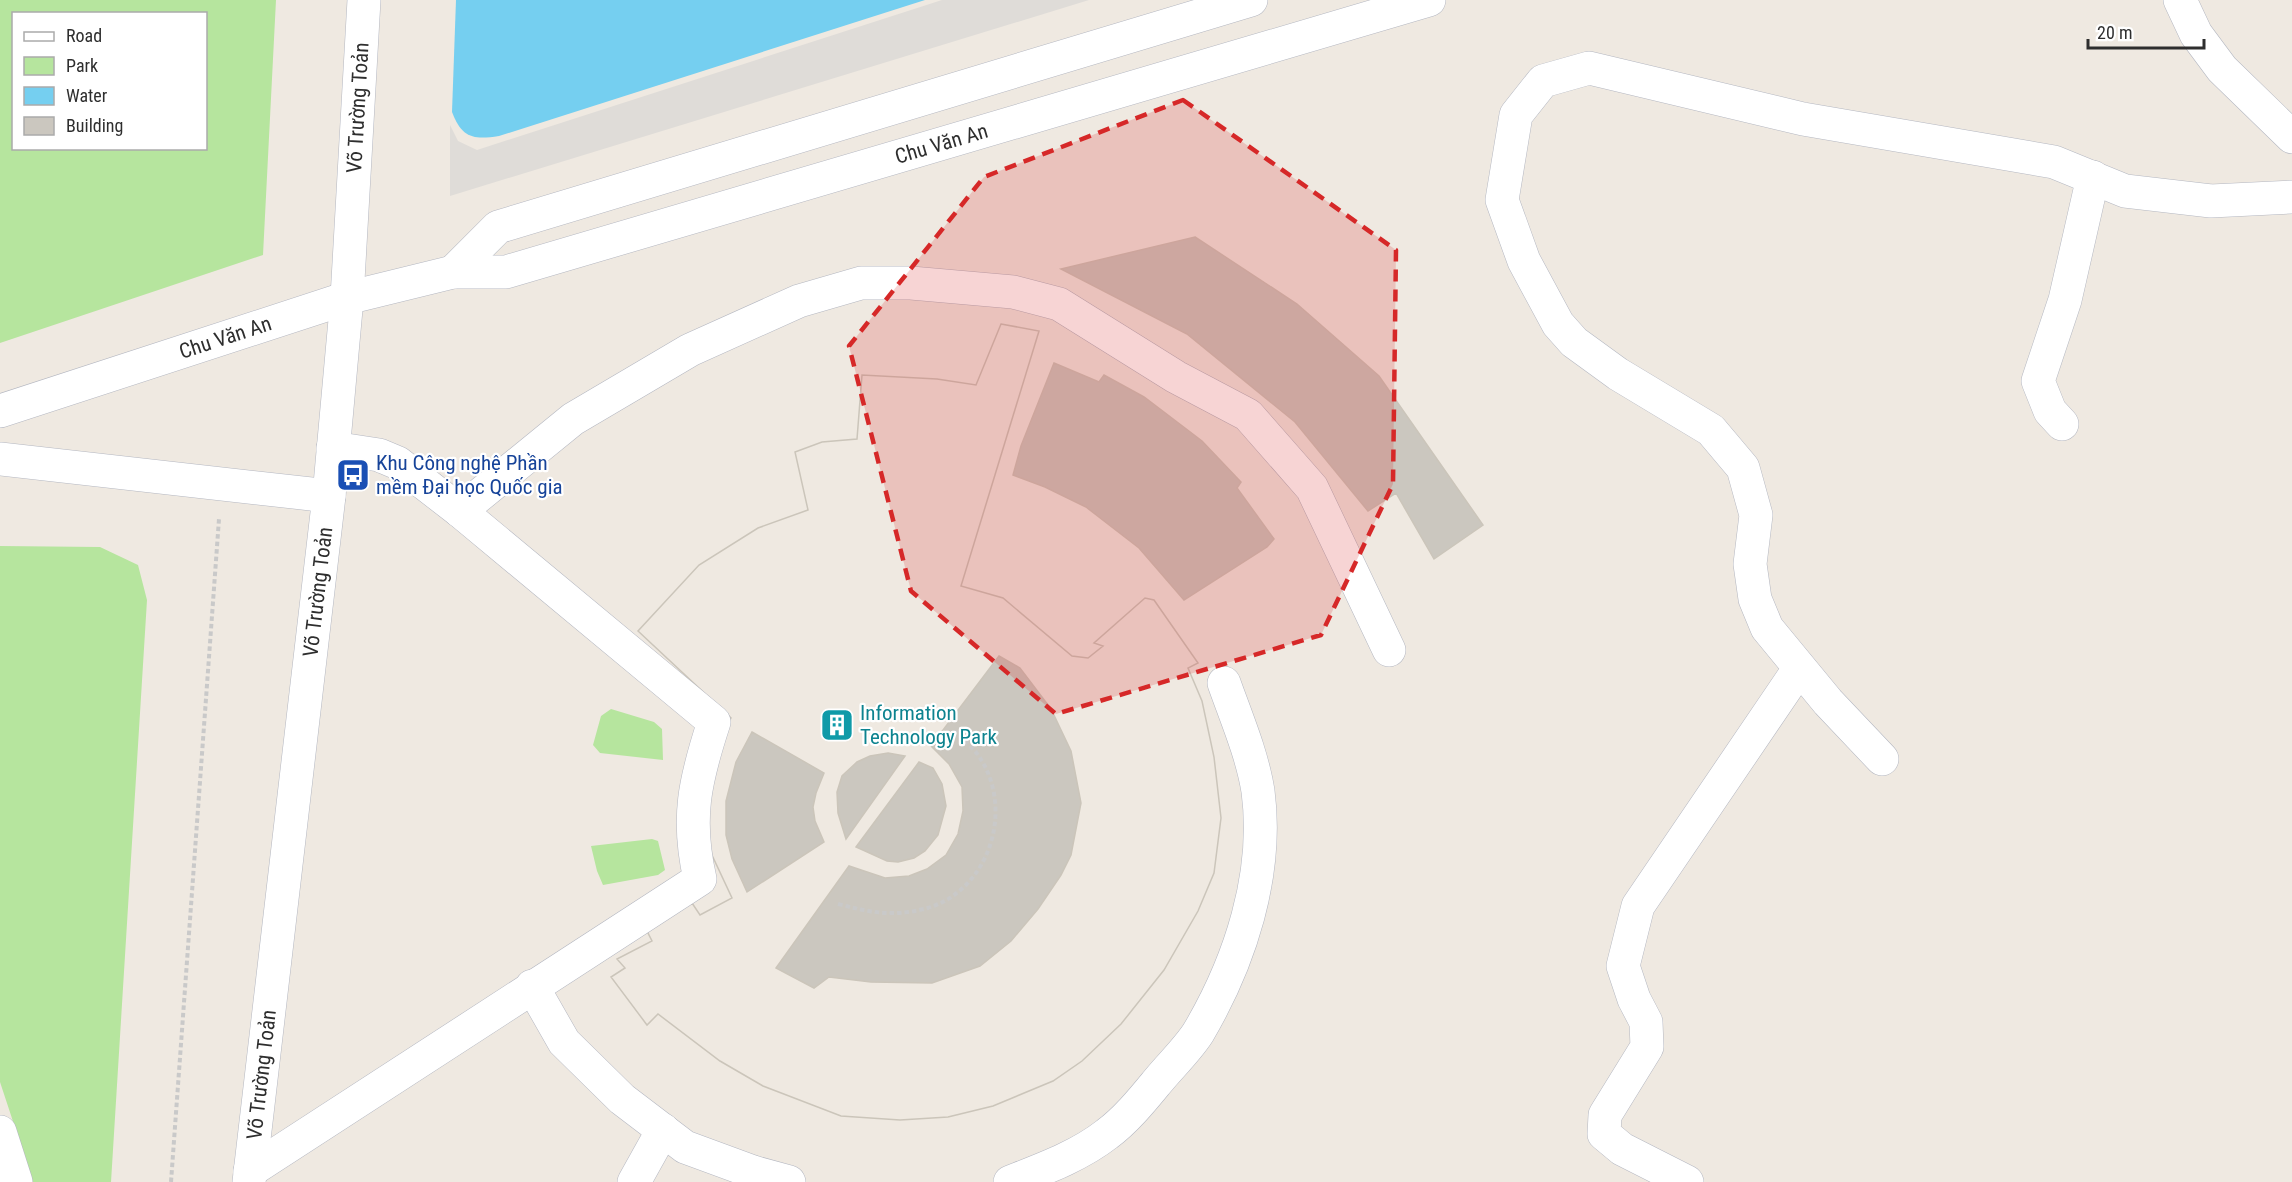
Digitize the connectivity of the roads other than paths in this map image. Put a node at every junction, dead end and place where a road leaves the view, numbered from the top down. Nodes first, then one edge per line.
1 (364, 0) edge
2 (1251, 0) edge
3 (2180, 0) edge
4 (1419, 2) edge
5 (2292, 137) edge
6 (2093, 177) junction
7 (2292, 196) edge
8 (453, 272) junction
9 (347, 298) junction
10 (0, 411) edge
11 (2062, 424) dead end
12 (333, 448) junction
13 (0, 459) edge
14 (329, 496) junction
15 (460, 511) junction
16 (1389, 650) dead end
17 (1799, 669) junction
18 (1224, 683) dead end
19 (1882, 759) dead end
20 (532, 986) junction
21 (663, 1130) junction
22 (0, 1132) edge
23 (1066, 1172) edge
24 (249, 1176) edge
25 (16, 1182) edge
26 (634, 1182) edge
27 (789, 1182) edge
28 (1010, 1182) edge
29 (1687, 1182) edge

1 - 9 street, Võ Trường Toản
2 - 8 street
3 - 5 street
4 - 8 street, Chu Văn An
6 - 7 street
6 - 11 street
6 - 17 street
8 - 9 street, Chu Văn An
9 - 10 street, Chu Văn An
9 - 12 street, Võ Trường Toản
12 - 14 street, Võ Trường Toản
12 - 15 street
13 - 14 street
14 - 24 street, Võ Trường Toản
15 - 16 street
15 - 20 street
17 - 19 street
17 - 29 street
18 - 23 street
20 - 21 street
20 - 24 street
21 - 26 street
21 - 27 street
22 - 25 street
23 - 28 street

